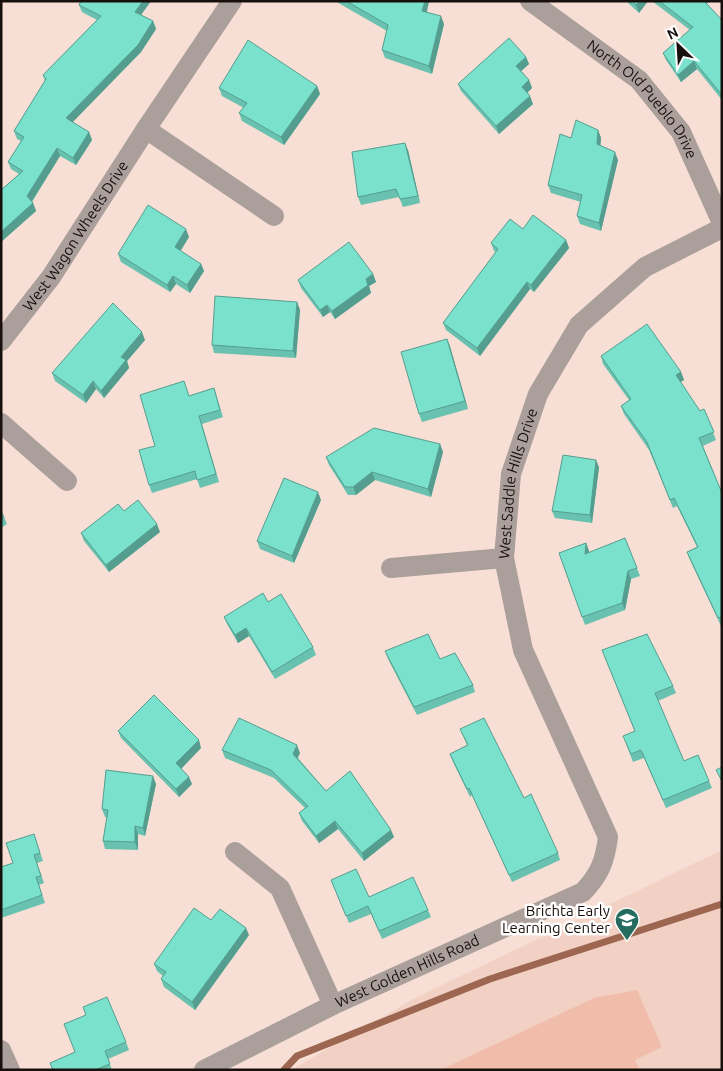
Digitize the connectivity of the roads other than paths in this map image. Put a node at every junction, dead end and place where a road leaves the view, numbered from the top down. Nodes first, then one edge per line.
1 (232, 1) edge
2 (530, 1) edge
3 (146, 129) junction
4 (274, 216) dead end
5 (722, 223) edge
6 (722, 228) edge
7 (1, 341) edge
8 (1, 422) edge
9 (67, 481) dead end
10 (504, 558) junction
11 (391, 568) dead end
12 (235, 852) dead end
13 (602, 866) joint
14 (333, 1004) junction
15 (1, 1050) edge
16 (10, 1070) edge
17 (204, 1070) edge

1 - 3 street, West Wagon Wheels Drive
2 - 5 street, North Old Pueblo Drive
3 - 4 street
3 - 7 street, West Wagon Wheels Drive
6 - 10 street, West Saddle Hills Drive
8 - 9 street
10 - 11 street
10 - 13 street, West Saddle Hills Drive
12 - 14 street
13 - 14 street, West Golden Hills Road
14 - 17 street, West Golden Hills Road
15 - 16 street

